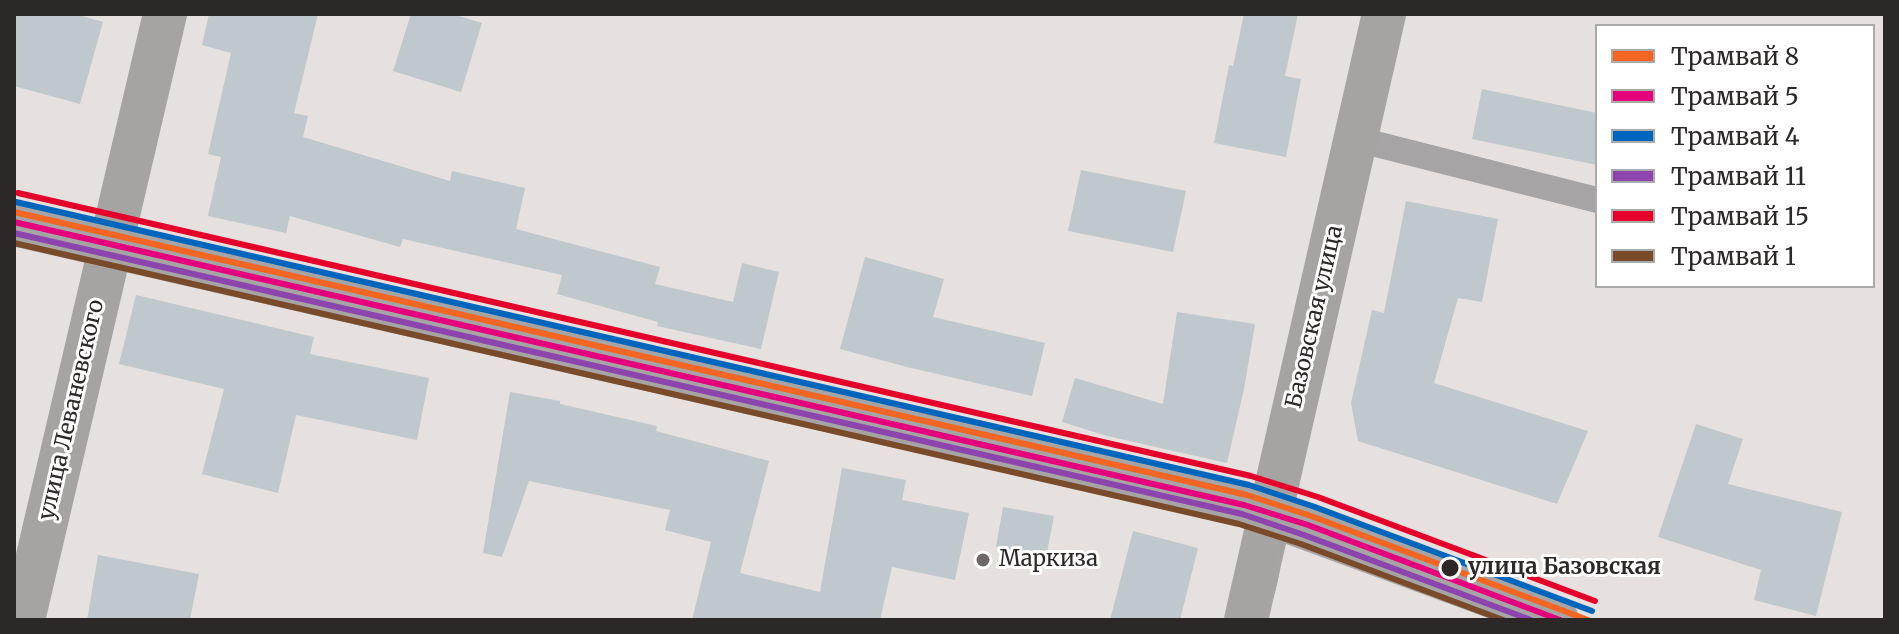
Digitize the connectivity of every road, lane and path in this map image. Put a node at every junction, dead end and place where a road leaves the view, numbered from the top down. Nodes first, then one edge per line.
1 (165, 14) edge
2 (1384, 14) edge
3 (1356, 139) junction
4 (1595, 199) edge
5 (14, 224) edge
6 (110, 244) junction
7 (1271, 514) junction
8 (23, 620) edge
9 (1246, 620) edge
10 (1557, 620) edge

1 - 6 street, улица Леваневского
2 - 3 street, Базовская улица
3 - 4 lane
3 - 7 street, Базовская улица
5 - 6 street
6 - 7 street
6 - 8 street, улица Леваневского
7 - 9 street, Базовская улица
7 - 10 street

